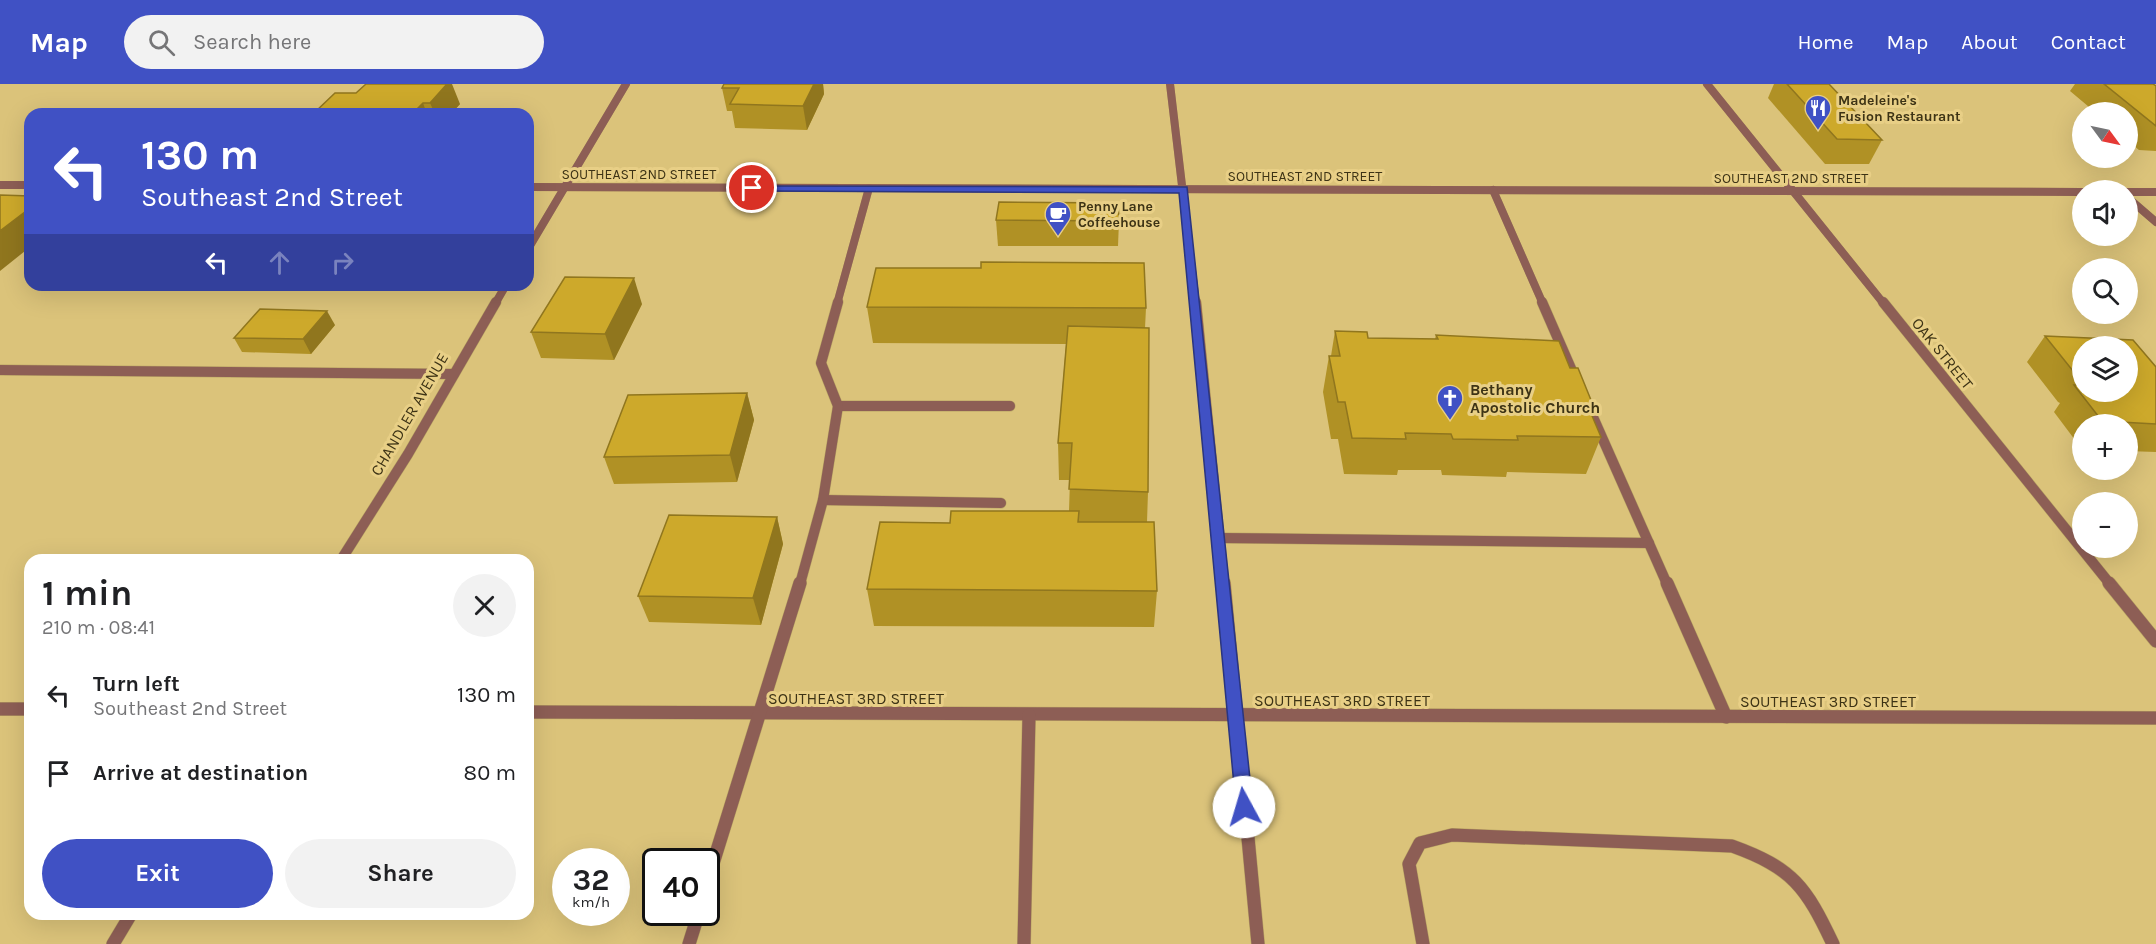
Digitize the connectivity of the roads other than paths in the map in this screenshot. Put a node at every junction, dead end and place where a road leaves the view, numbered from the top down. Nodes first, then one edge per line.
1 (626, 84) edge
2 (1170, 84) edge
3 (1707, 84) edge
4 (0, 185) edge
5 (24, 185) edge
6 (534, 187) edge
7 (565, 187) junction
8 (869, 188) junction
9 (1184, 190) junction
10 (1493, 190) junction
11 (1793, 191) junction
12 (2072, 192) edge
13 (2156, 192) edge
14 (2138, 193) edge
15 (2138, 205) edge
16 (2156, 222) edge
17 (534, 239) edge
18 (502, 291) edge
19 (0, 370) edge
20 (454, 374) junction
21 (838, 406) junction
22 (1010, 406) dead end
23 (823, 500) junction
24 (1001, 502) dead end
25 (1220, 538) junction
26 (1649, 543) junction
27 (345, 554) edge
28 (2156, 641) edge
29 (0, 709) edge
30 (24, 709) edge
31 (534, 712) edge
32 (758, 714) junction
33 (1029, 715) junction
34 (1235, 716) junction
35 (1726, 717) junction
36 (2156, 718) edge
37 (717, 848) edge
38 (127, 920) edge
39 (695, 926) edge
40 (113, 944) edge
41 (689, 944) edge
42 (1024, 944) edge
43 (1258, 944) edge
44 (1423, 944) edge
45 (1833, 944) edge

1 - 7 street
2 - 9 street
3 - 11 street, OAK STREET
4 - 5 street
6 - 7 street, SOUTHEAST 2ND STREET
7 - 8 street, SOUTHEAST 2ND STREET
7 - 17 street
8 - 9 street, SOUTHEAST 2ND STREET
8 - 21 street
9 - 10 street, SOUTHEAST 2ND STREET
9 - 25 street
10 - 11 street, SOUTHEAST 2ND STREET
10 - 26 street
11 - 12 street, SOUTHEAST 2ND STREET
11 - 28 street, OAK STREET
13 - 14 street
15 - 16 street
18 - 20 street, CHANDLER AVENUE
19 - 20 street
20 - 27 street, CHANDLER AVENUE
21 - 22 street
21 - 23 street
23 - 24 street
23 - 32 street
25 - 26 street
25 - 34 street
26 - 35 street
29 - 30 street
31 - 32 street, SOUTHEAST 3RD STREET
32 - 33 street, SOUTHEAST 3RD STREET
32 - 37 street
33 - 34 street, SOUTHEAST 3RD STREET
33 - 42 street
34 - 35 street, SOUTHEAST 3RD STREET
34 - 43 street
35 - 36 street, SOUTHEAST 3RD STREET
38 - 40 street
39 - 41 street
44 - 45 street

